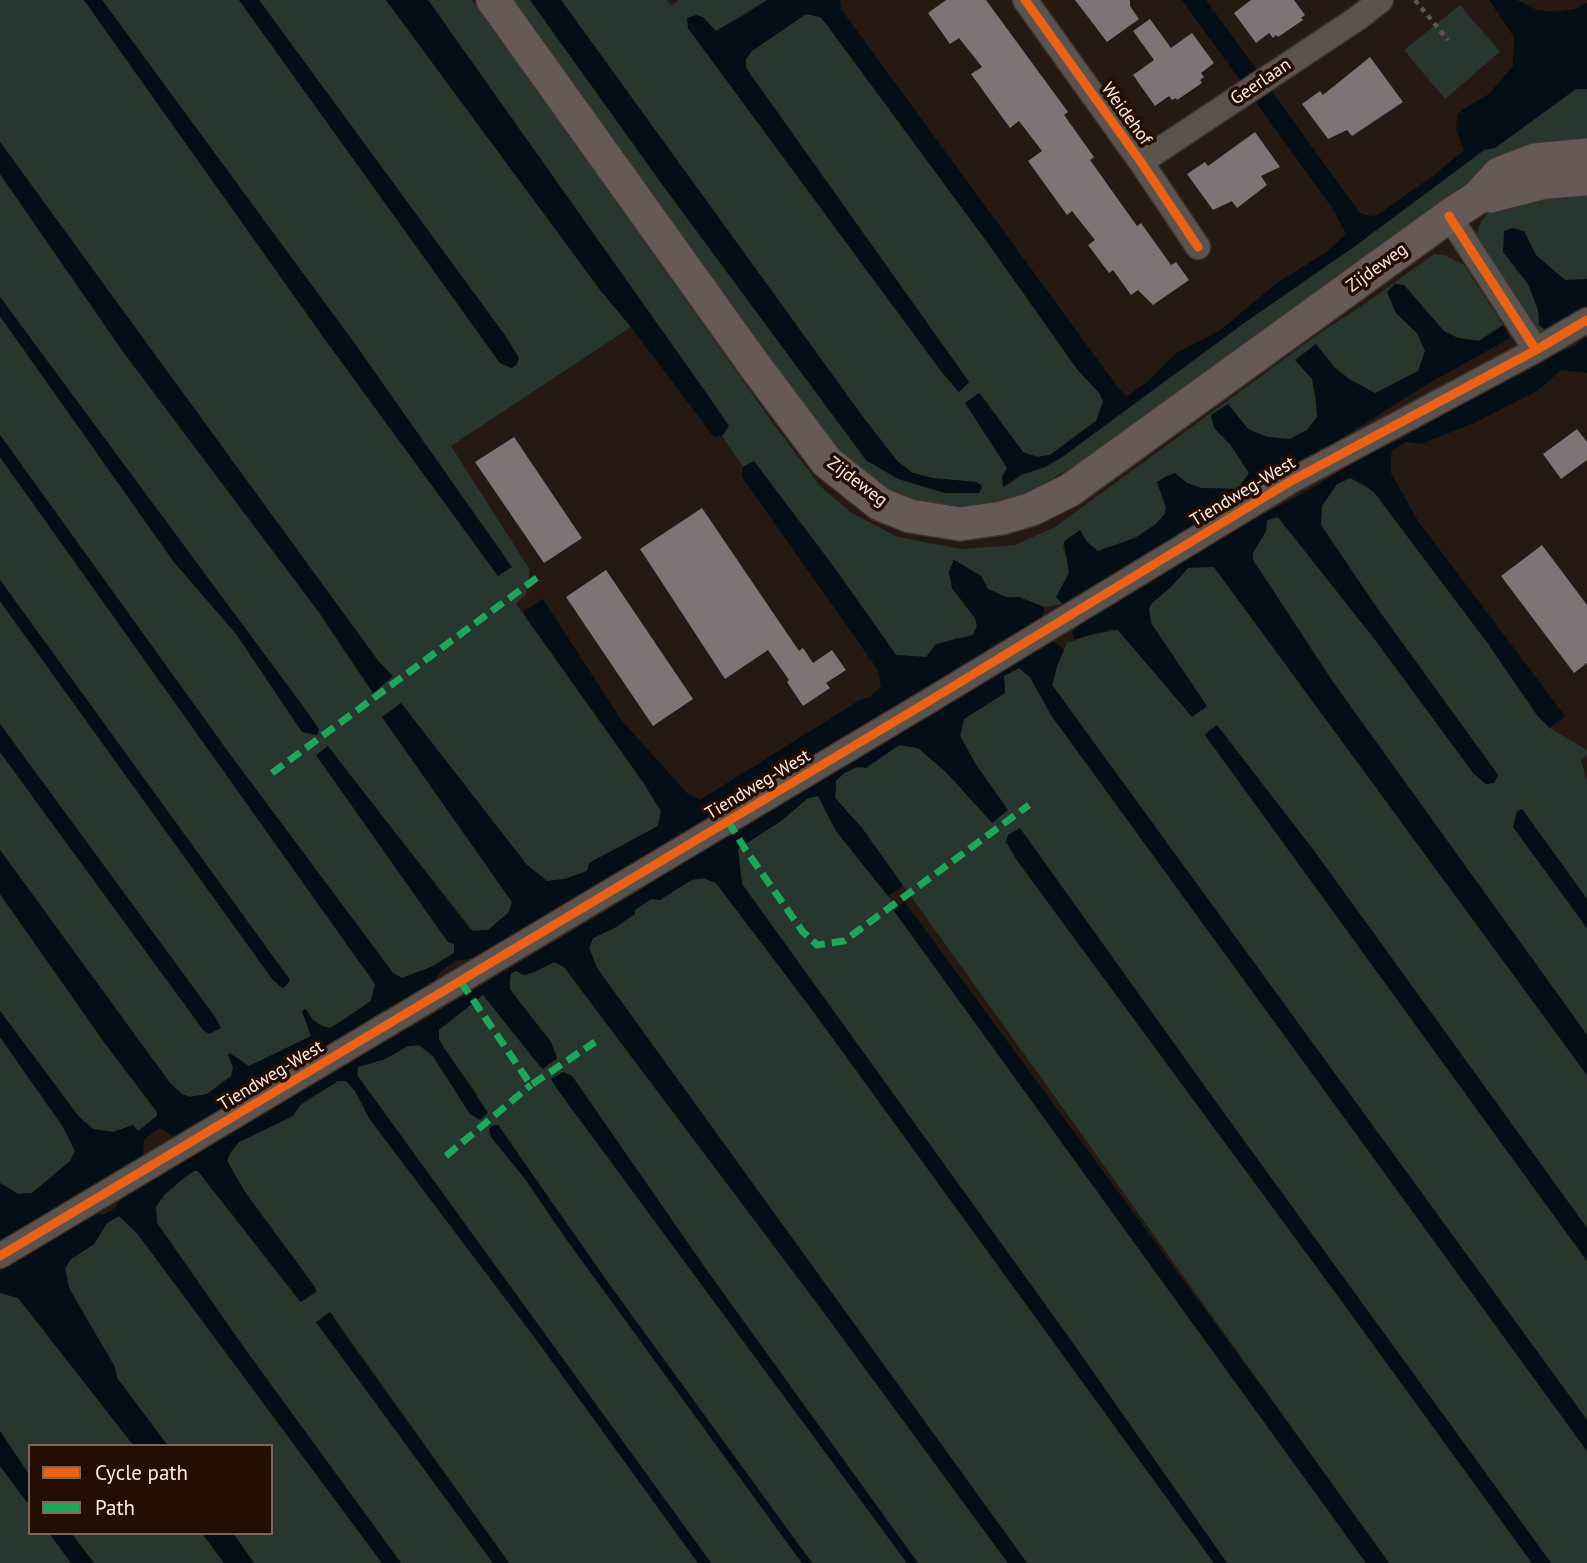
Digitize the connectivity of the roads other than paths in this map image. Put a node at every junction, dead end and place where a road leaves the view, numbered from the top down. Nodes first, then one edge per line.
1 (493, 0) edge
2 (1025, 0) edge
3 (1381, 0) edge
4 (1352, 9) edge
5 (1587, 155) edge
6 (1141, 162) junction
7 (1587, 178) edge
8 (1477, 198) junction
9 (1449, 216) junction
10 (1198, 247) dead end
11 (1587, 320) edge
12 (1536, 350) junction
13 (0, 1256) edge

1 - 9 main road, Zijdeweg
2 - 6 street, Weidehof
3 - 4 street, Geerlaan
4 - 6 street, Geerlaan
5 - 8 main road, Zijdeweg
6 - 10 street, Weidehof
7 - 8 main road, Zijdeweg
8 - 9 main road, Zijdeweg
9 - 12 street
11 - 12 street, Tiendweg-West
12 - 13 street, Tiendweg-West

